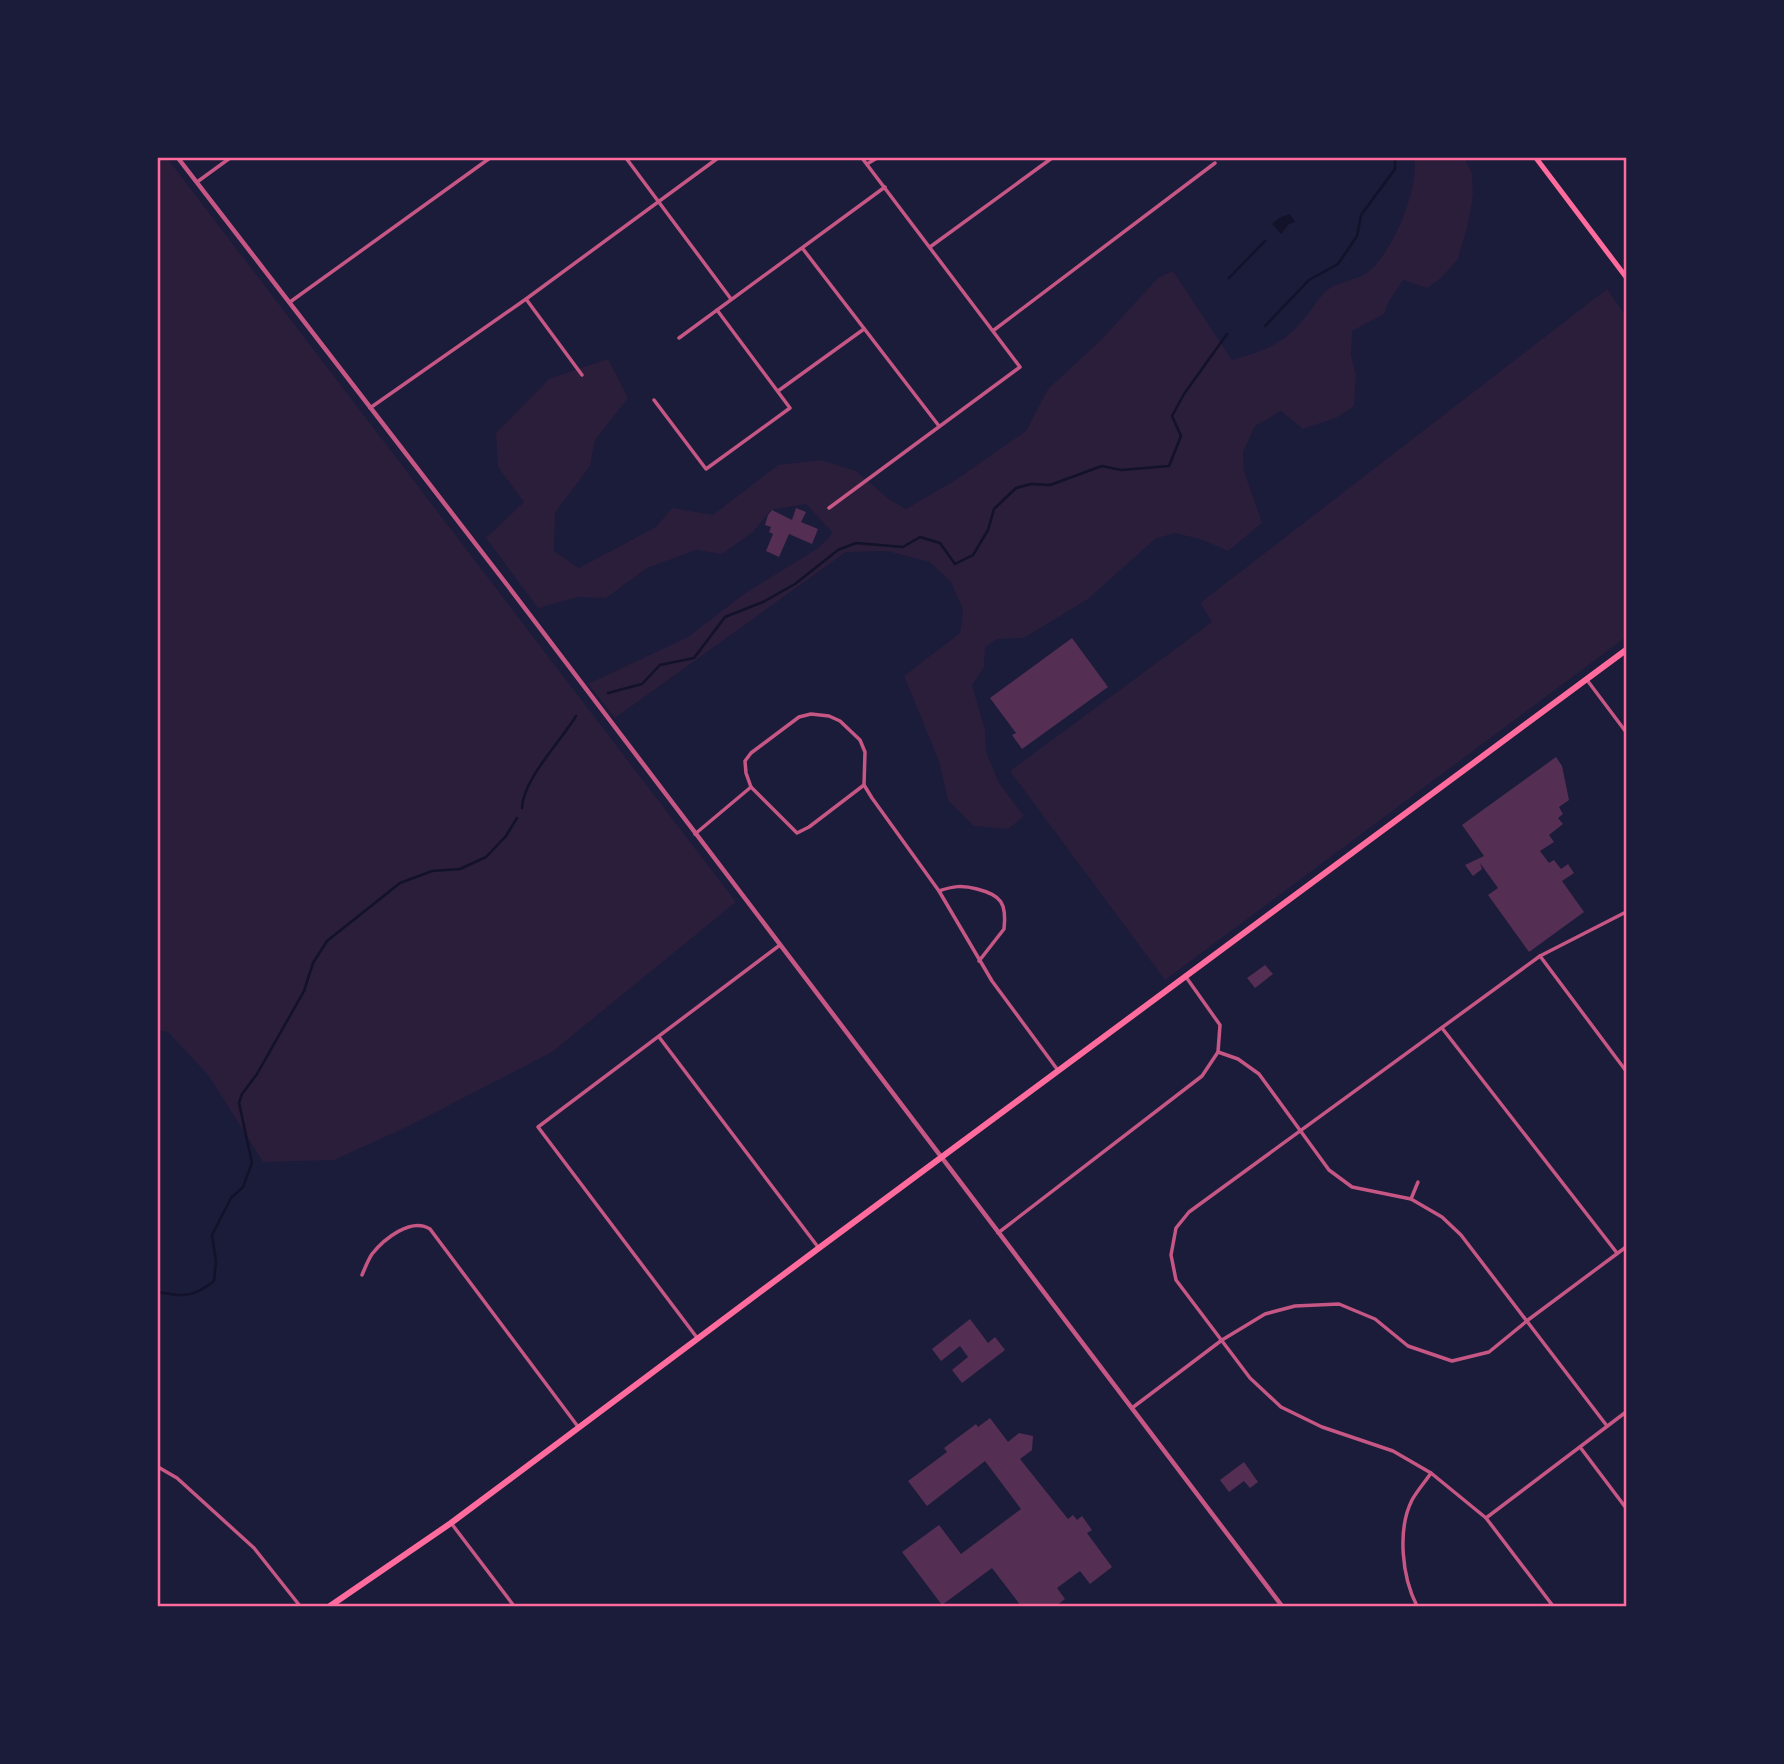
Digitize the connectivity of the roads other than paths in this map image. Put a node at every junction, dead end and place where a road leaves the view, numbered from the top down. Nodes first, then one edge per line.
1 (178, 158) edge
2 (230, 158) edge
3 (490, 158) edge
4 (626, 158) edge
5 (718, 158) edge
6 (862, 158) edge
7 (877, 158) edge
8 (1052, 158) edge
9 (1536, 158) edge
10 (1215, 163) dead end
11 (867, 164) junction
12 (197, 182) junction
13 (885, 187) junction
14 (658, 203) junction
15 (930, 247) junction
16 (803, 249) junction
17 (1626, 278) edge
18 (526, 299) junction
19 (731, 300) junction
20 (290, 302) junction
21 (717, 310) junction
22 (864, 329) junction
23 (994, 330) junction
24 (679, 338) dead end
25 (582, 375) dead end
26 (778, 391) junction
27 (654, 400) dead end
28 (370, 408) junction
29 (939, 426) junction
30 (829, 508) dead end
31 (1626, 650) edge
32 (1587, 680) junction
33 (1626, 732) edge
34 (864, 785) junction
35 (751, 787) junction
36 (695, 834) junction
37 (939, 891) junction
38 (1626, 912) edge
39 (780, 946) junction
40 (1540, 956) junction
41 (979, 961) junction
42 (1186, 977) junction
43 (1442, 1028) junction
44 (659, 1037) junction
45 (1218, 1052) junction
46 (1059, 1071) junction
47 (1626, 1071) edge
48 (1300, 1130) junction
49 (942, 1157) junction
50 (1418, 1182) dead end
51 (1410, 1199) junction
52 (998, 1233) junction
53 (1626, 1247) edge
54 (819, 1248) junction
55 (1617, 1254) junction
56 (362, 1275) dead end
57 (1528, 1320) junction
58 (698, 1339) junction
59 (1222, 1340) junction
60 (1131, 1409) junction
61 (1626, 1412) edge
62 (1607, 1426) junction
63 (579, 1428) junction
64 (1580, 1447) junction
65 (158, 1467) edge
66 (1431, 1473) junction
67 (1626, 1508) edge
68 (1486, 1518) junction
69 (451, 1523) junction
70 (300, 1606) edge
71 (330, 1606) edge
72 (511, 1606) edge
73 (1282, 1606) edge
74 (1417, 1606) edge
75 (1553, 1606) edge

1 - 12 street
2 - 12 street
3 - 20 street
4 - 14 street
5 - 14 street
6 - 11 street
7 - 11 street
8 - 15 street
9 - 17 main road
10 - 23 street
11 - 13 street
12 - 20 street
13 - 15 street
13 - 16 street
14 - 18 street
14 - 19 street
15 - 23 street
16 - 19 street
16 - 22 street
18 - 25 street
18 - 28 street
19 - 21 street
20 - 28 street
21 - 24 street
21 - 26 street
22 - 26 street
22 - 29 street
23 - 29 street
26 - 27 street
28 - 36 street
29 - 30 street
31 - 32 main road
32 - 33 street
32 - 42 main road
34 - 35 street
34 - 35 street
34 - 37 street
35 - 36 street
36 - 39 street
37 - 41 street
37 - 41 street
38 - 40 street
39 - 44 street
39 - 49 street
40 - 43 street
40 - 47 street
41 - 46 street
42 - 45 street
42 - 46 main road
43 - 48 street
43 - 55 street
44 - 54 street
44 - 58 street
45 - 48 street
45 - 52 street
46 - 49 main road
48 - 51 street
48 - 59 street
49 - 52 street
49 - 54 main road
50 - 51 street
51 - 57 street
52 - 60 street
53 - 55 street
54 - 58 main road
55 - 57 street
56 - 63 street
57 - 59 street
57 - 62 street
58 - 63 main road
59 - 60 street
59 - 66 street
60 - 73 street
61 - 62 street
62 - 64 street
63 - 69 main road
64 - 67 street
64 - 68 street
65 - 70 street
66 - 68 street
66 - 74 street
68 - 75 street
69 - 71 main road
69 - 72 street

